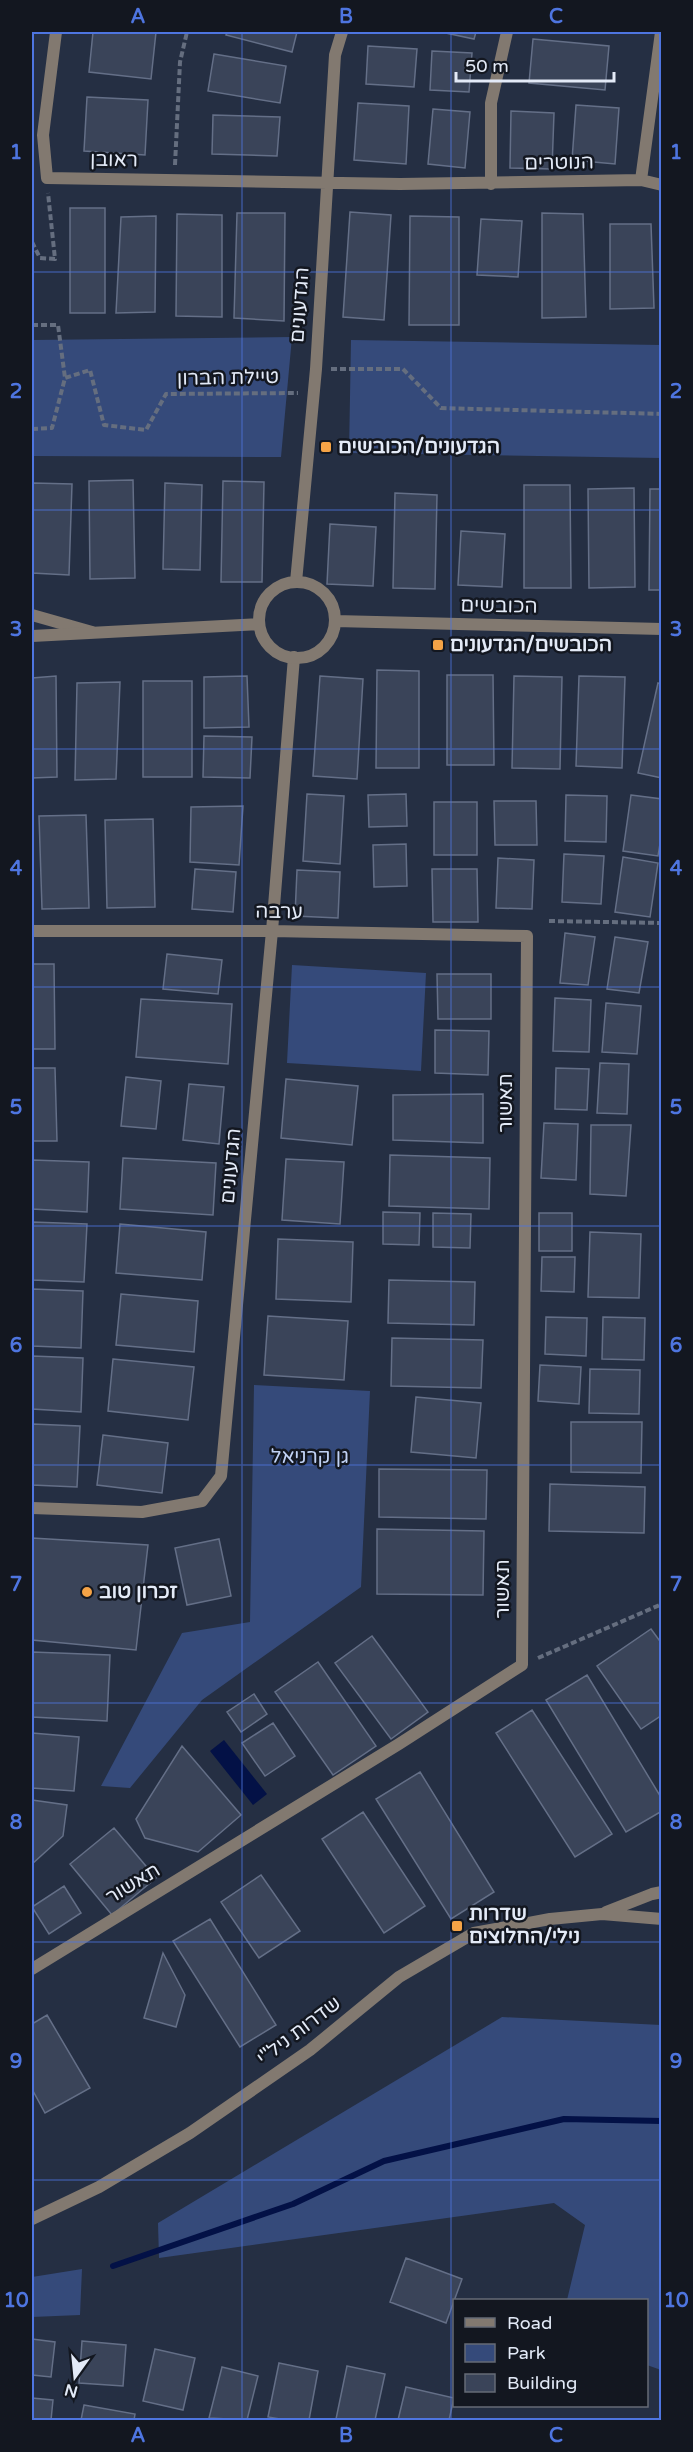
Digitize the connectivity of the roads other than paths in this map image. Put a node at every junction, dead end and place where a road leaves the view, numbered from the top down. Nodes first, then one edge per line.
1 (56, 32) edge
2 (342, 32) edge
3 (507, 32) edge
4 (661, 32) edge
5 (641, 180) junction
6 (328, 183) junction
7 (491, 184) junction
8 (662, 185) edge
9 (296, 582) junction
10 (32, 615) edge
11 (335, 621) junction
12 (259, 624) junction
13 (662, 629) edge
14 (93, 633) junction
15 (32, 636) edge
16 (294, 657) junction
17 (32, 931) edge
18 (272, 931) junction
19 (527, 936) joint
20 (32, 1508) edge
21 (662, 1892) edge
22 (602, 1914) junction
23 (662, 1919) edge
24 (32, 1969) edge
25 (32, 2219) edge

1 - 6 street, ראובן
2 - 6 street, הגדעונים
3 - 7 street
4 - 5 street
5 - 7 street, הנוטרים
5 - 8 street, הנוטרים
6 - 7 street, הנוטרים
6 - 9 street, הגדעונים
9 - 11 street
9 - 12 street
10 - 14 street
11 - 13 street, הכובשים
11 - 16 street
12 - 14 street
12 - 16 street
14 - 15 street
16 - 18 street, הגדעונים
17 - 18 street, ערבה
18 - 19 street, ערבה
18 - 20 street, הגדעונים
19 - 24 street, תאשור
21 - 22 street, שדרות ניל"י
22 - 23 street, שדרות ניל"י
22 - 25 street, שדרות ניל"י

